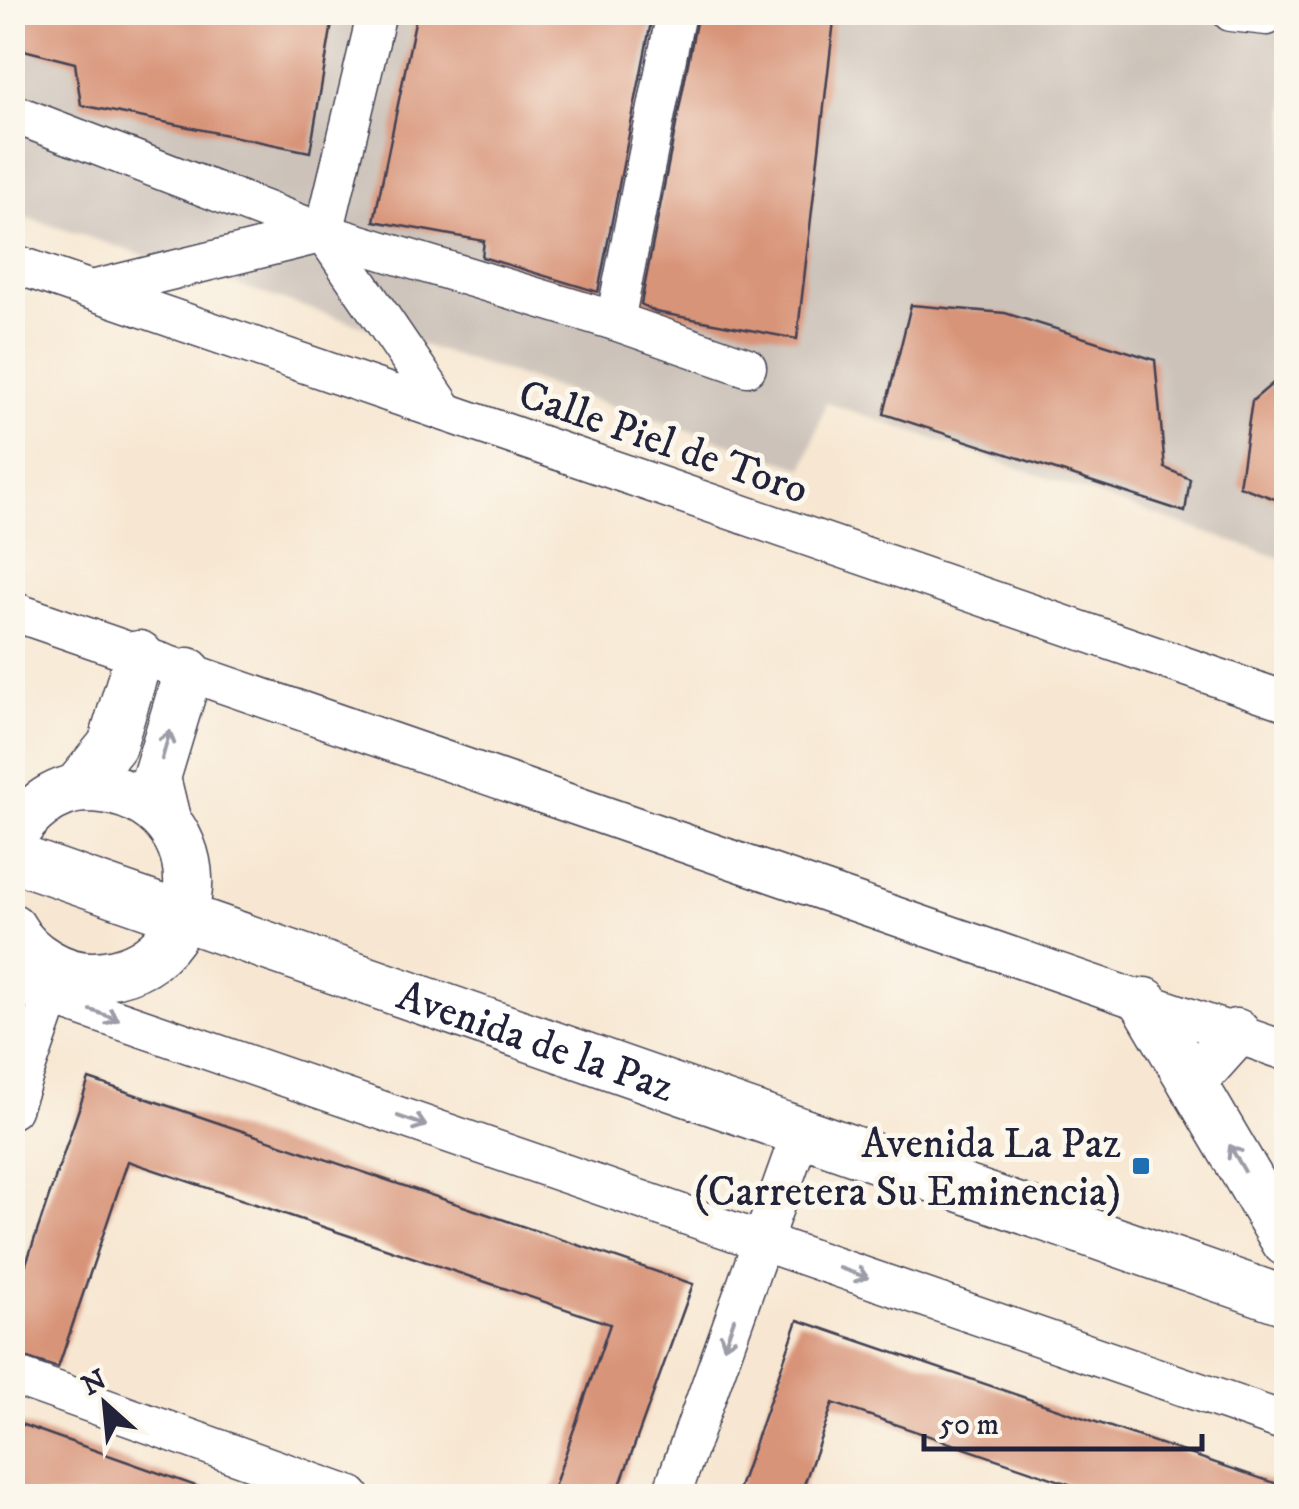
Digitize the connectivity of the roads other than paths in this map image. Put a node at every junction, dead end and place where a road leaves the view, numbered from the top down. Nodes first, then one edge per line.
1 (377, 12) edge
2 (676, 12) edge
3 (12, 114) edge
4 (324, 233) junction
5 (12, 263) edge
6 (92, 290) junction
7 (615, 321) junction
8 (748, 367) dead end
9 (446, 412) junction
10 (12, 611) edge
11 (139, 655) junction
12 (188, 672) junction
13 (1286, 701) edge
14 (77, 788) junction
15 (166, 819) junction
16 (12, 838) edge
17 (12, 857) edge
18 (182, 916) junction
19 (12, 928) edge
20 (12, 983) edge
21 (56, 983) junction
22 (1146, 1002) junction
23 (1236, 1034) junction
24 (1286, 1051) edge
25 (1192, 1082) junction
26 (12, 1110) edge
27 (801, 1132) junction
28 (762, 1241) junction
29 (1286, 1242) edge
30 (1286, 1300) edge
31 (12, 1375) edge
32 (1286, 1422) edge
33 (351, 1496) edge
34 (670, 1496) edge

1 - 4 street
2 - 7 street
3 - 4 street
4 - 6 street
4 - 7 street
4 - 9 street
5 - 6 street, Calle Piel de Toro
6 - 9 street, Calle Piel de Toro
7 - 8 street
9 - 13 street, Calle Piel de Toro
10 - 11 street
11 - 12 street
11 - 14 main road
15 -> 12 main road
12 - 22 street
14 - 15 main road
14 - 16 main road
15 - 18 main road
17 - 18 main road, Avenida de la Paz
18 - 21 main road
18 - 27 main road, Avenida de la Paz
19 - 21 main road
20 - 21 street
21 - 26 street
21 -> 28 street
22 - 23 street
22 - 25 main road
23 - 24 street
23 - 25 main road
29 -> 25 main road
27 - 28 street
27 - 30 main road, Avenida de la Paz
28 -> 32 street
28 -> 34 street
31 - 33 street

